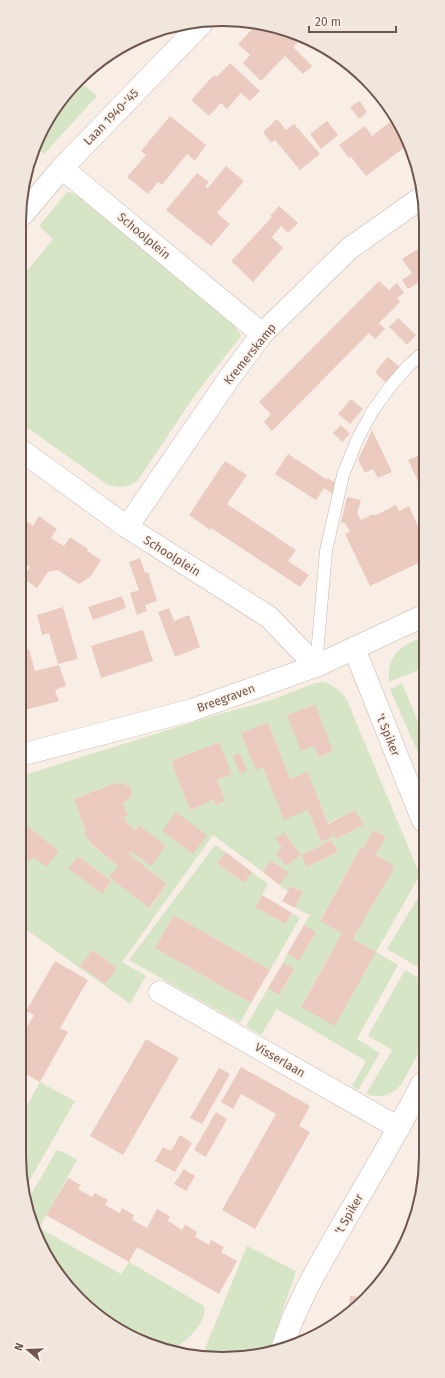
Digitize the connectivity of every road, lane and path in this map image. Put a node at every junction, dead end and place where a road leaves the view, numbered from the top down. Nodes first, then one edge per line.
1 (197, 28) edge
2 (62, 168) junction
3 (418, 201) edge
4 (26, 210) edge
5 (262, 334) junction
6 (419, 356) edge
7 (26, 454) edge
8 (127, 527) junction
9 (419, 618) edge
10 (354, 648) junction
11 (316, 666) junction
12 (26, 754) edge
13 (419, 811) edge
14 (160, 992) dead end
15 (419, 1090) edge
16 (399, 1128) junction
17 (284, 1342) edge

1 - 2 street, Laan 1940-'45
2 - 4 street, Laan 1940-'45
2 - 5 street, Schoolplein
3 - 5 street, Kremerskamp
5 - 8 street, Kremerskamp
6 - 11 lane
7 - 8 street, Schoolplein
8 - 11 street, Schoolplein
9 - 10 street, Breegraven
10 - 11 street, Breegraven
10 - 13 street, 't Spiker
11 - 12 street, Breegraven
14 - 16 street, Visserlaan
15 - 16 street, 't Spiker
16 - 17 street, 't Spiker

